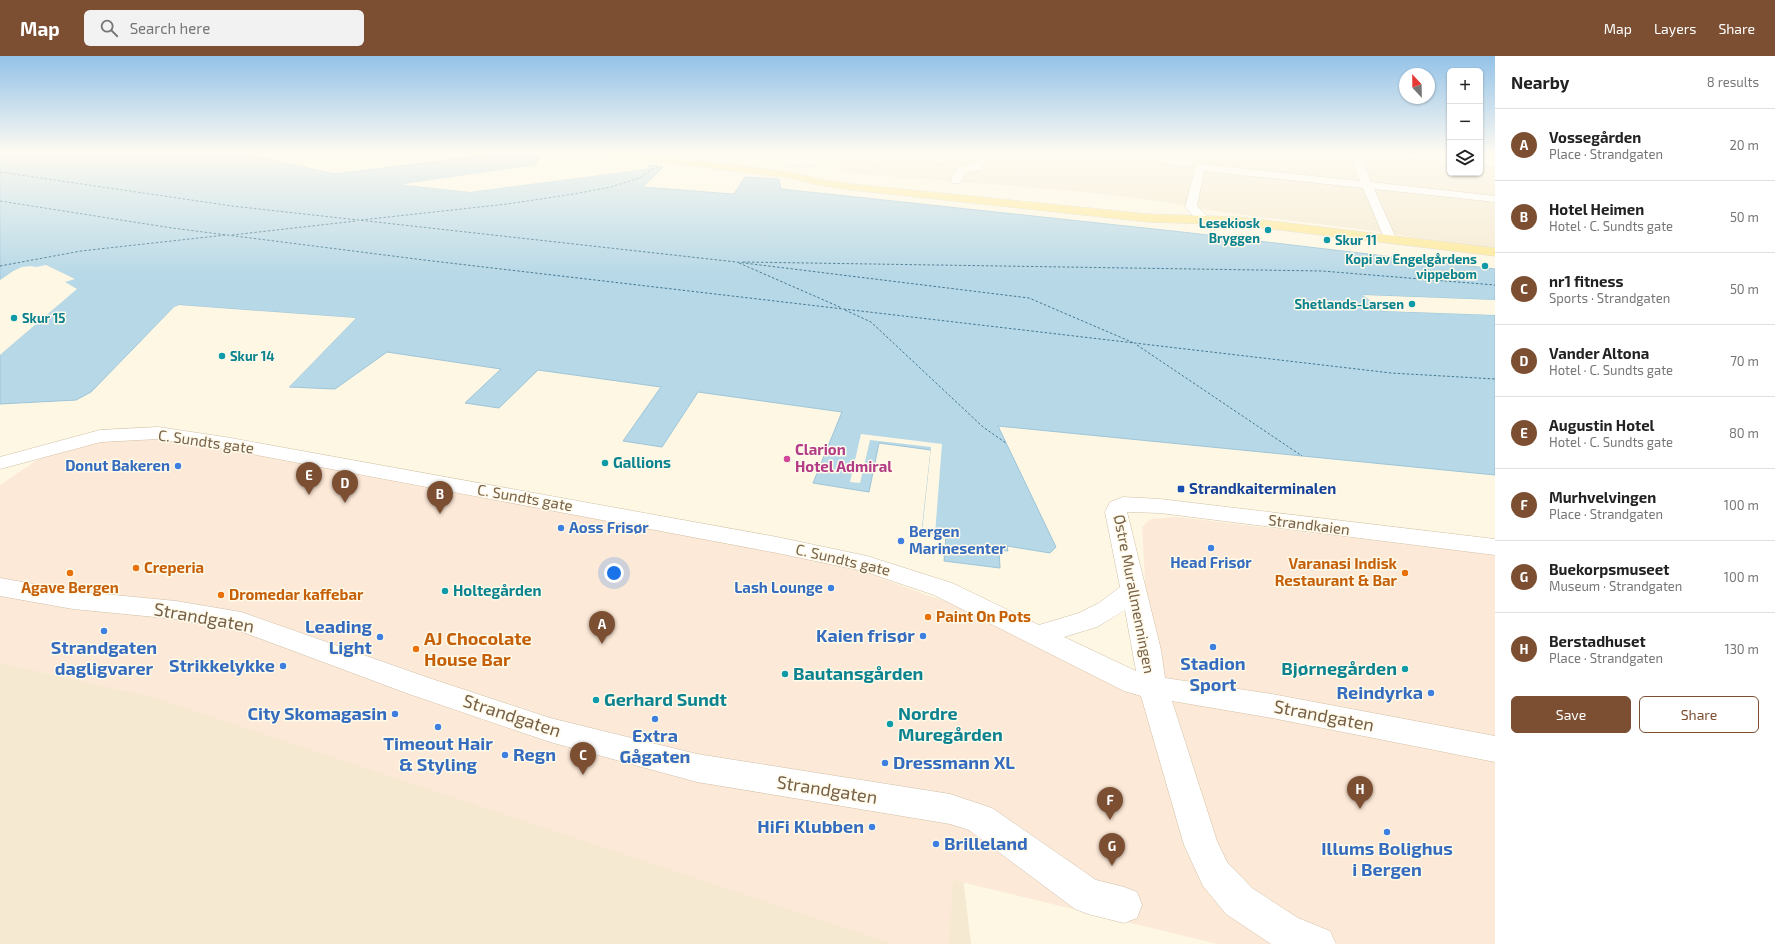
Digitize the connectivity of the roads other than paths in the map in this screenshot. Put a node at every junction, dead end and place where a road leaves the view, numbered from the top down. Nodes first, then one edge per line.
1 (908, 193) edge
2 (1192, 193) edge
3 (1372, 193) edge
4 (1445, 193) edge
5 (1495, 199) edge
6 (1204, 219) junction
7 (1390, 238) junction
8 (1495, 252) edge
9 (0, 463) edge
10 (1123, 504) joint
11 (1495, 547) edge
12 (0, 586) edge
13 (1133, 592) junction
14 (1038, 635) junction
15 (1152, 687) junction
16 (1495, 749) edge
17 (1124, 905) dead end
18 (1317, 944) edge

1 - 6 main road
2 - 6 street
3 - 7 street
4 - 5 street
6 - 7 main road
7 - 8 main road
9 - 14 street, C. Sundts gate
10 - 11 street, Strandkaien
10 - 13 street, Østre Murallmenningen
12 - 17 street, Strandgaten
13 - 14 street
13 - 15 street, Østre Murallmenningen
14 - 15 street, Østre Murallmenningen
15 - 16 street, Strandgaten
15 - 18 street, Østre Murallmenningen

